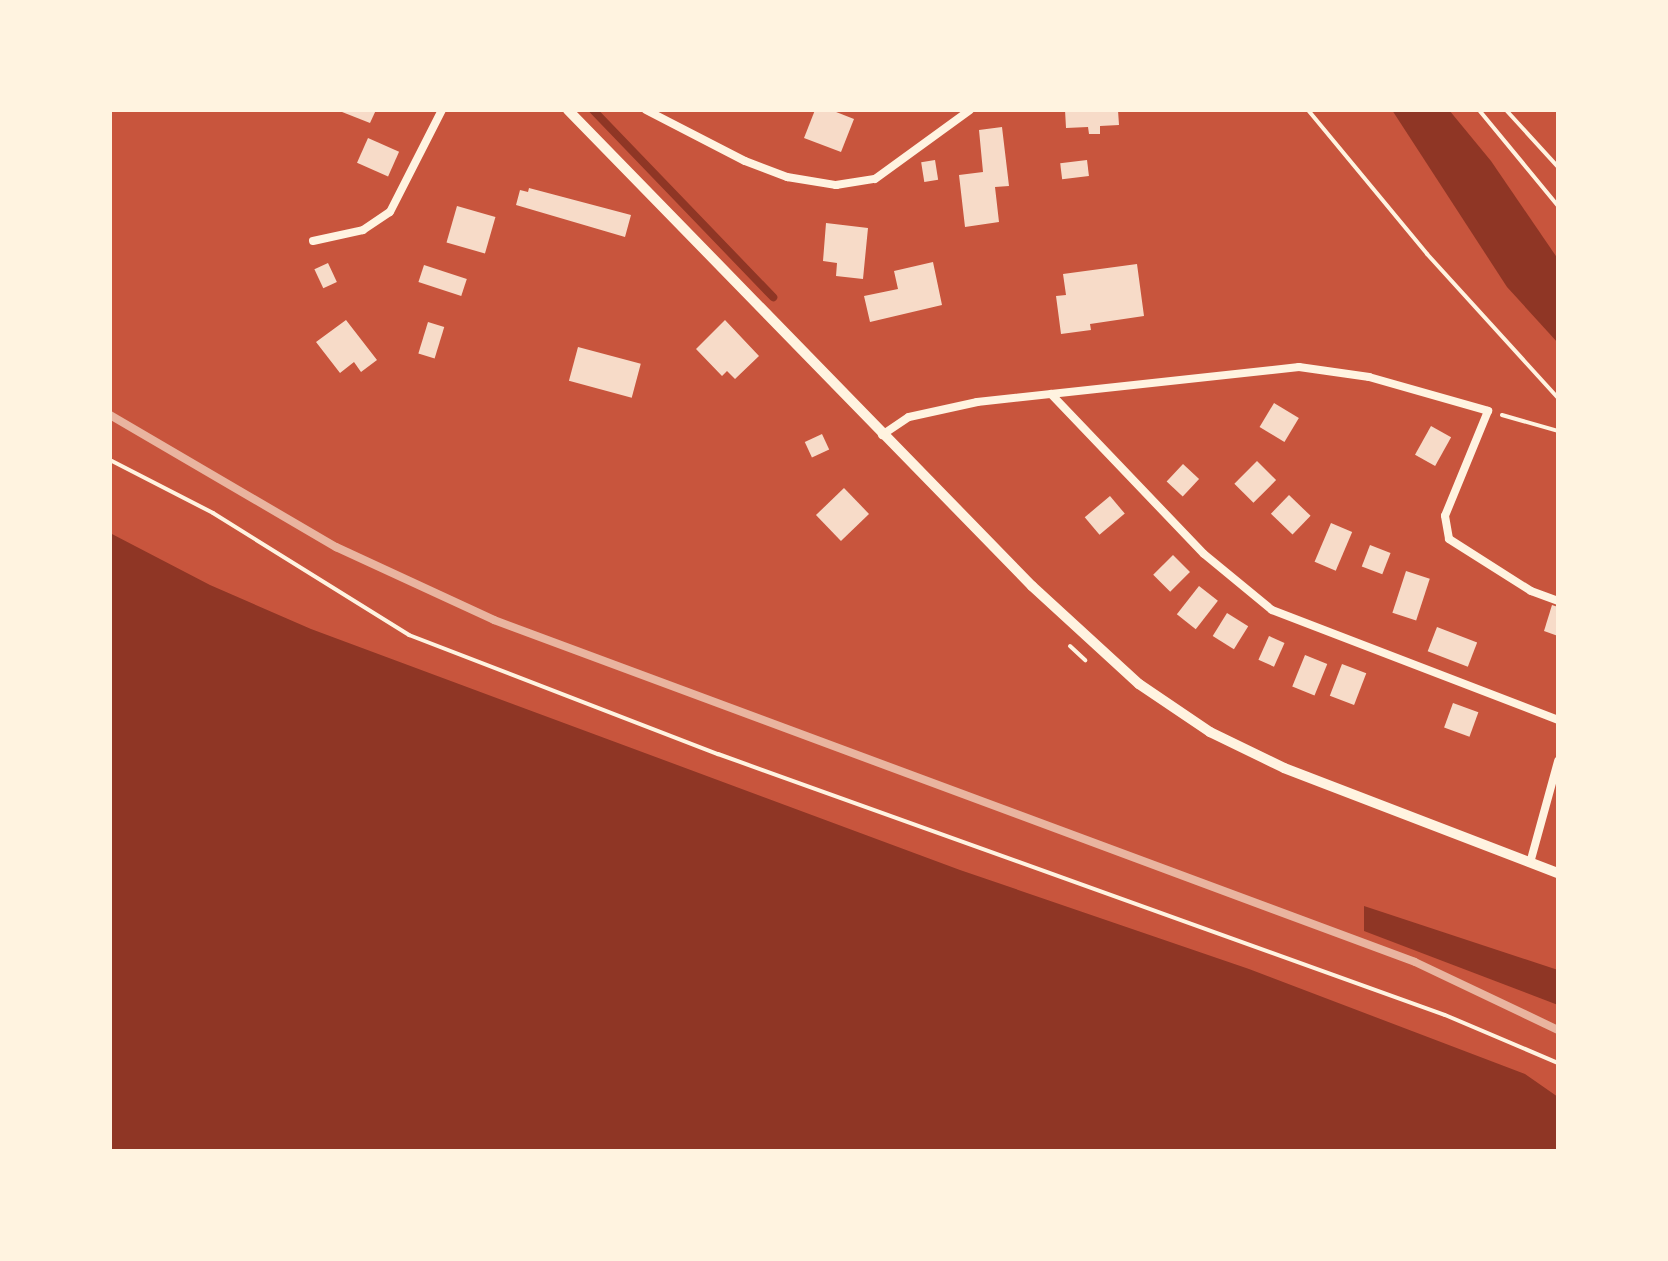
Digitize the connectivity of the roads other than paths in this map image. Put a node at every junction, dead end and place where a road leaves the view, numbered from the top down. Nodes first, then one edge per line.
1 (442, 110) edge
2 (568, 110) edge
3 (646, 110) edge
4 (970, 110) edge
5 (313, 241) dead end
6 (1051, 394) junction
7 (882, 435) junction
8 (1558, 601) edge
9 (1558, 720) edge
10 (1558, 760) edge
11 (1530, 862) junction
12 (1558, 874) edge

1 - 5 lane
2 - 7 street
3 - 4 lane
6 - 7 lane
6 - 8 lane
6 - 9 lane
7 - 11 street
10 - 11 lane
11 - 12 street

